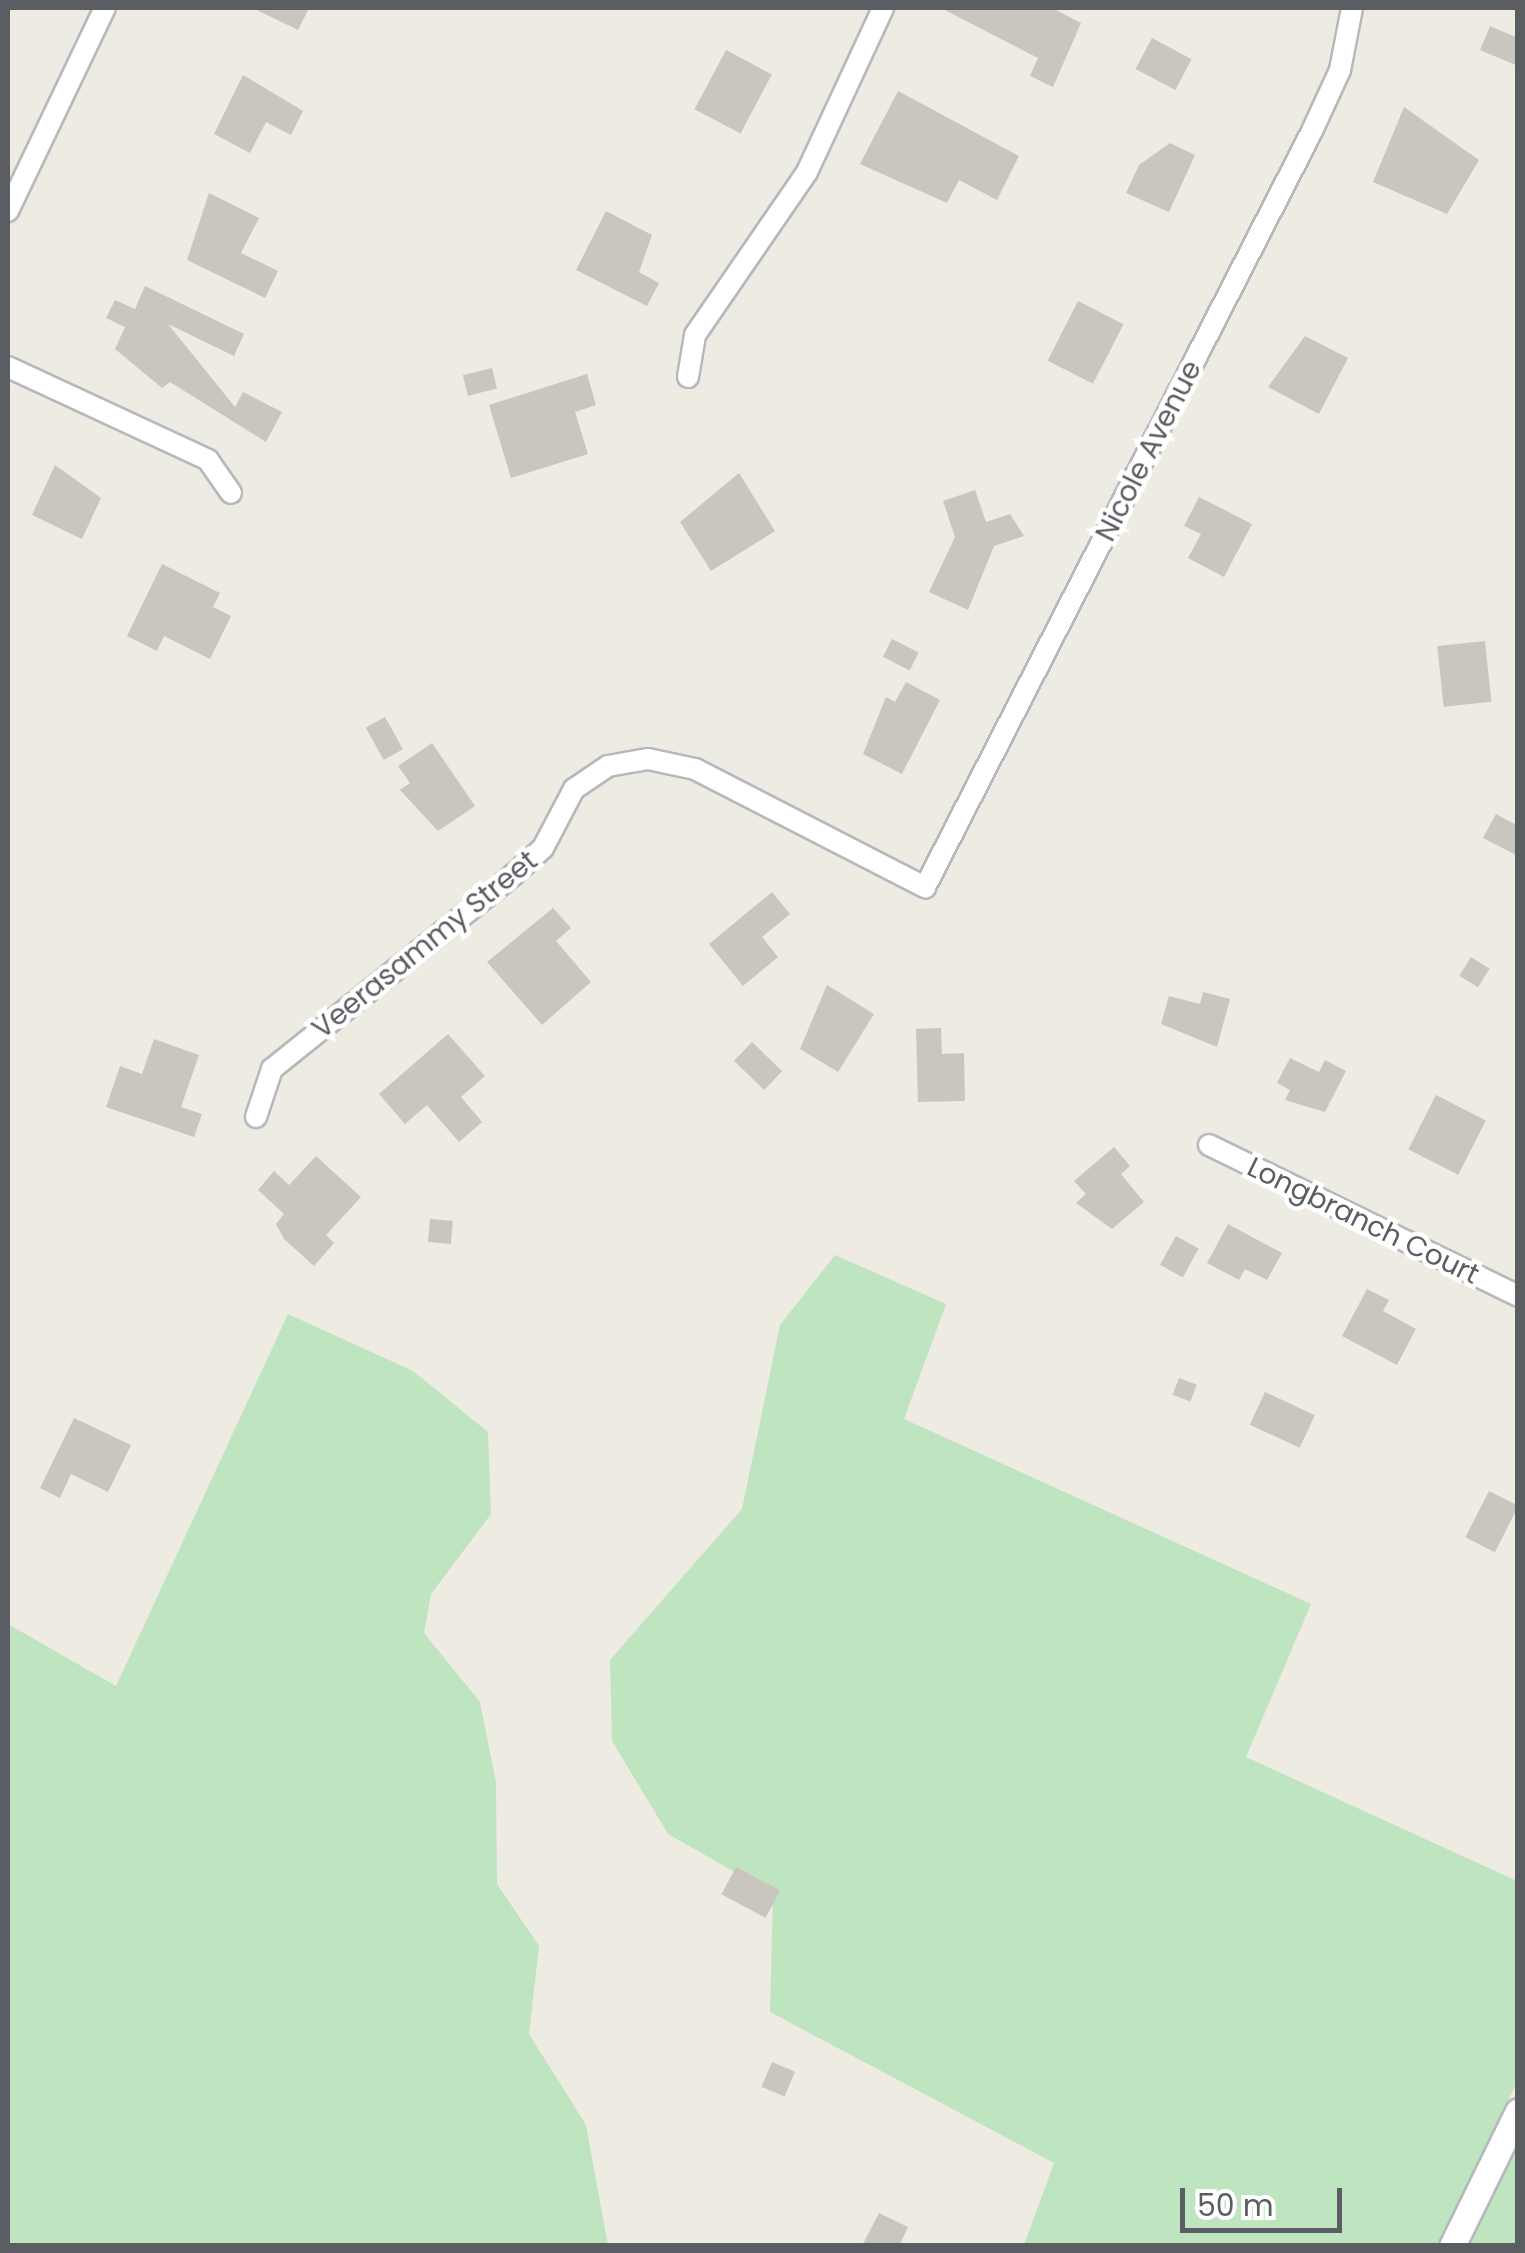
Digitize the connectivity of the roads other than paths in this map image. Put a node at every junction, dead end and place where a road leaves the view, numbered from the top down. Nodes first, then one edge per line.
1 (105, 8) edge
2 (883, 8) edge
3 (1352, 8) edge
4 (8, 211) edge
5 (8, 367) edge
6 (688, 377) dead end
7 (232, 493) dead end
8 (925, 887) joint
9 (256, 1116) dead end
10 (1209, 1146) dead end
11 (1518, 1296) edge
12 (1518, 2111) edge
13 (1452, 2246) edge

1 - 4 street
2 - 6 street
3 - 8 street, Nicole Avenue
5 - 7 street
8 - 9 street, Veerasammy Street
10 - 11 street, Longbranch Court
12 - 13 street

